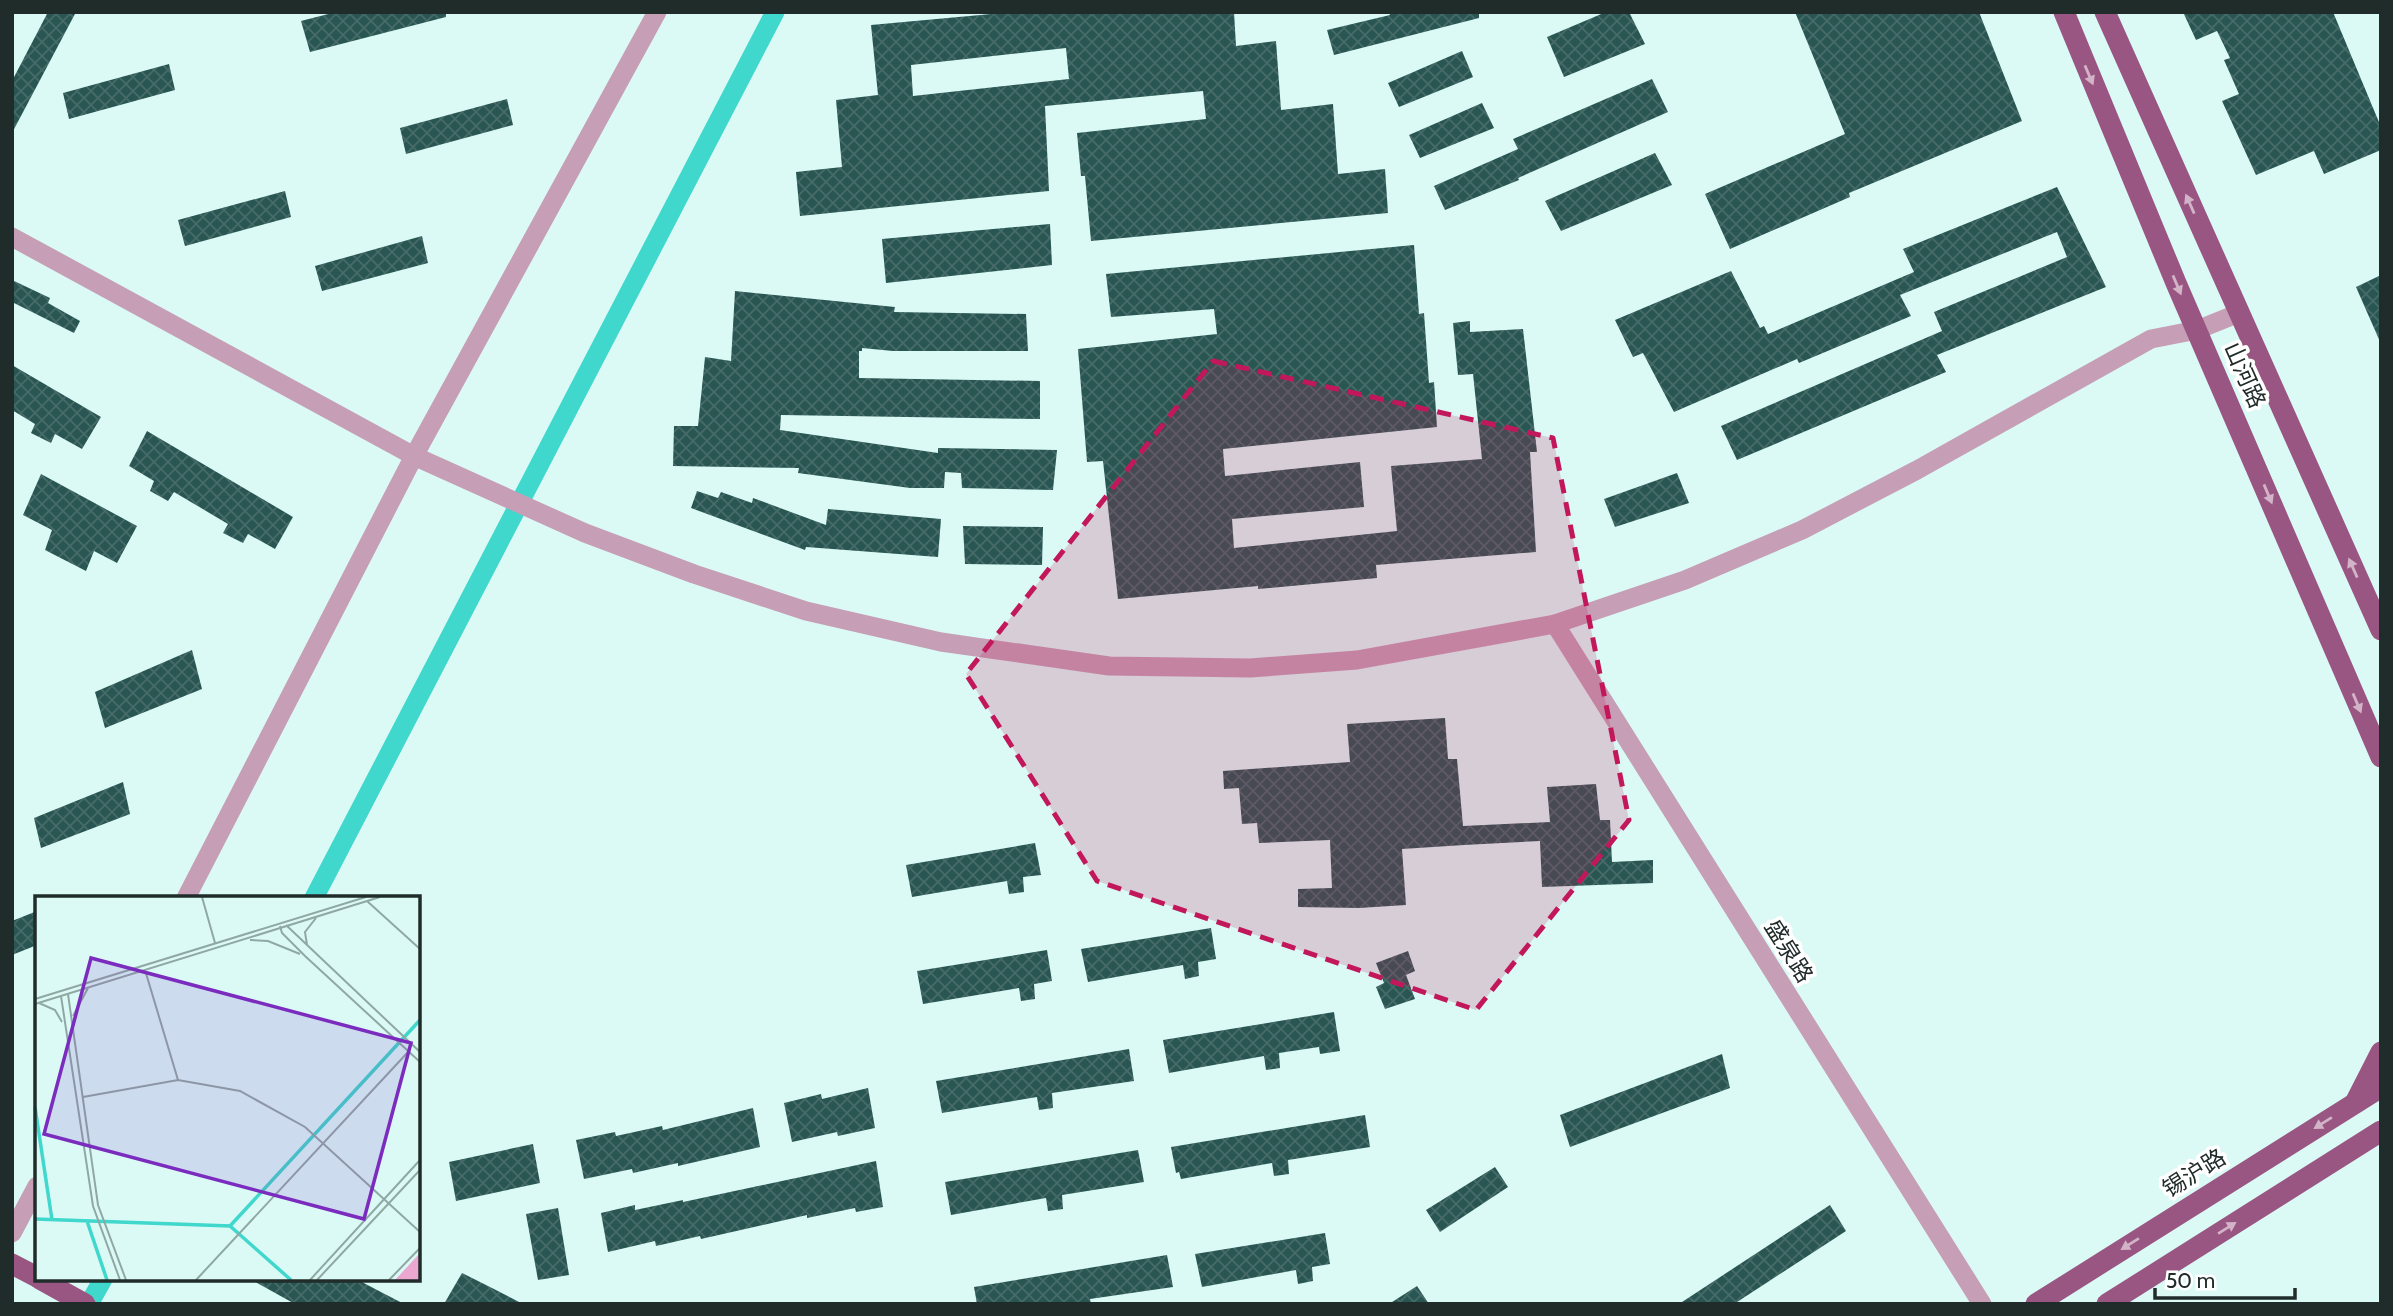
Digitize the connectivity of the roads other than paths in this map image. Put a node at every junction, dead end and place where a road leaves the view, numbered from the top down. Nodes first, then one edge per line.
1 (657, 12) edge
2 (2064, 12) edge
3 (2105, 12) edge
4 (12, 237) edge
5 (2239, 313) junction
6 (2197, 330) junction
7 (414, 456) junction
8 (1555, 624) junction
9 (2381, 630) edge
10 (2381, 757) edge
11 (187, 896) edge
12 (2381, 1052) edge
13 (2381, 1087) edge
14 (2354, 1104) junction
15 (2381, 1131) edge
16 (35, 1190) edge
17 (12, 1233) edge
18 (12, 1264) edge
19 (35, 1276) edge
20 (44, 1281) edge
21 (85, 1304) edge
22 (1982, 1304) edge
23 (2036, 1304) edge
24 (2107, 1304) edge

1 - 7 street
2 -> 6 main road, 山河路
5 -> 3 main road, 山河路
4 - 7 street
5 - 6 street
9 -> 5 main road, 山河路
6 - 8 street
6 -> 10 main road, 山河路
7 - 8 street
7 - 11 street
8 - 22 street, 盛泉路
12 - 14 main road
13 - 14 main road, 锡沪路
14 -> 23 main road, 锡沪路
24 -> 15 main road
16 - 17 street
18 - 19 main road
20 - 21 main road

